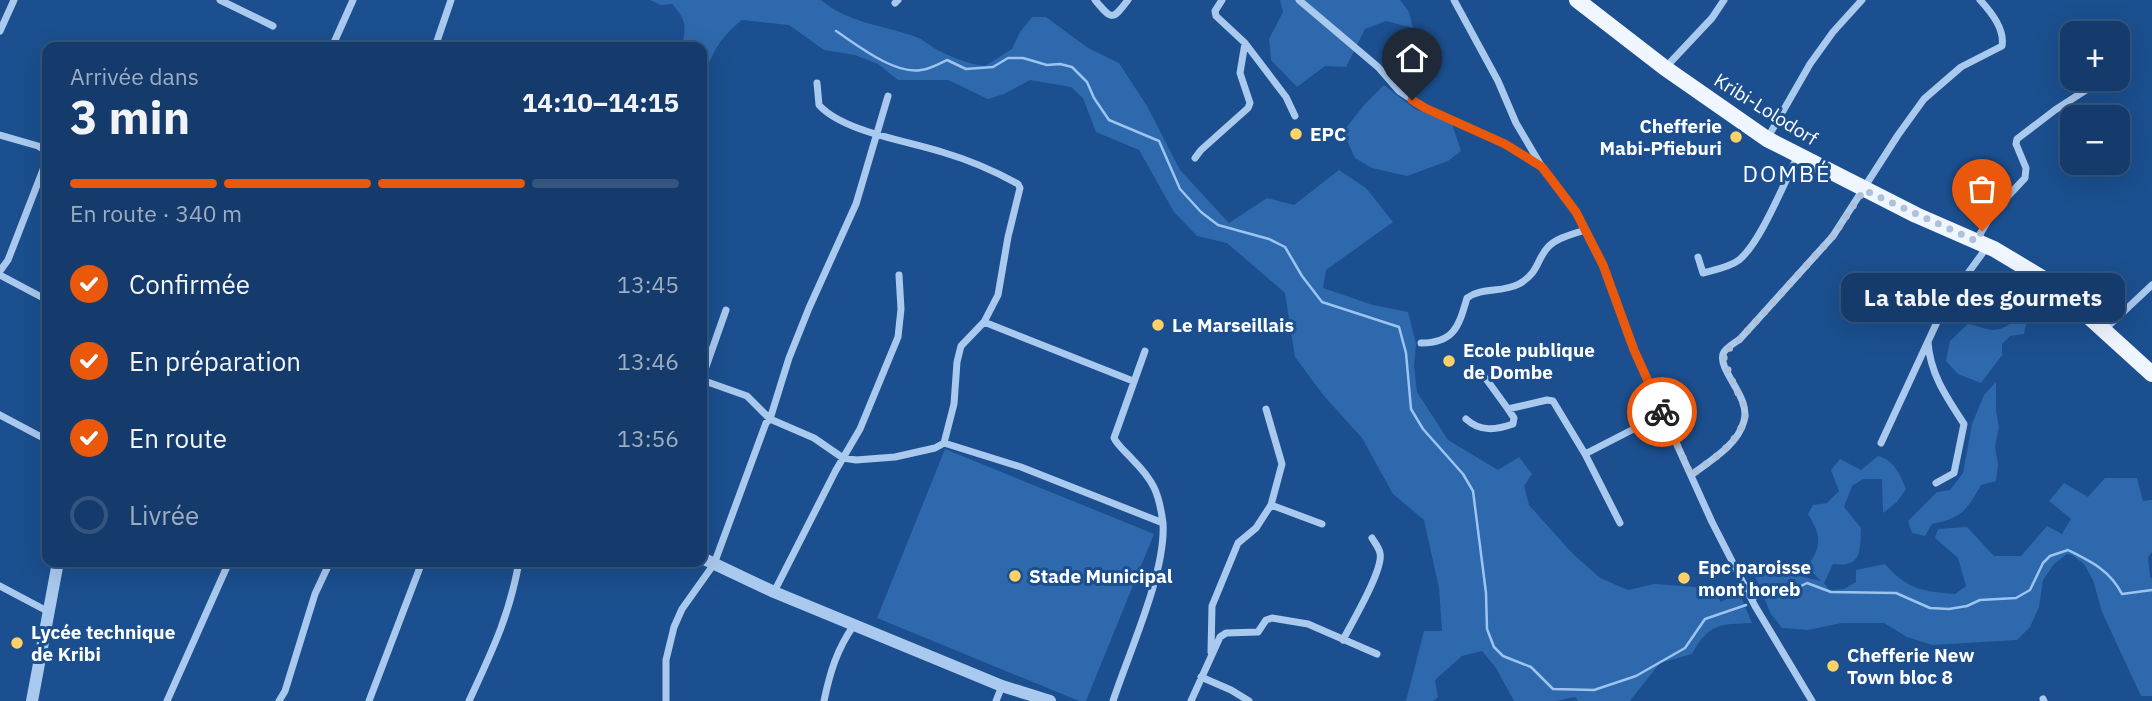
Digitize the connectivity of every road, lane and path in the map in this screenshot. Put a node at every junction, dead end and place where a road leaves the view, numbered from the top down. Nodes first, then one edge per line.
1 (14, 0) edge
2 (220, 0) edge
3 (353, 0) edge
4 (451, 0) edge
5 (1095, 0) edge
6 (1128, 0) edge
7 (1222, 0) edge
8 (1299, 0) edge
9 (1454, 0) edge
10 (1577, 0) edge
11 (1712, 0) edge
12 (1862, 0) edge
13 (1980, 0) edge
14 (1722, 2) edge
15 (273, 26) dead end
16 (0, 31) edge
17 (334, 42) edge
18 (437, 42) edge
19 (1245, 43) junction
20 (1665, 68) junction
21 (817, 83) dead end
22 (2084, 91) edge
23 (888, 96) dead end
24 (1295, 116) dead end
25 (877, 134) junction
26 (0, 135) edge
27 (1767, 139) junction
28 (42, 150) edge
29 (1798, 156) junction
30 (1195, 158) dead end
31 (1542, 167) junction
32 (42, 173) edge
33 (1864, 190) junction
34 (1584, 230) junction
35 (1982, 244) junction
36 (1698, 257) dead end
37 (0, 273) edge
38 (899, 275) dead end
39 (2152, 285) edge
40 (42, 297) edge
41 (726, 310) dead end
42 (984, 322) junction
43 (2104, 330) junction
44 (1928, 341) junction
45 (1421, 343) dead end
46 (1145, 351) dead end
47 (707, 365) edge
48 (2152, 374) edge
49 (1484, 376) dead end
50 (707, 381) edge
51 (1133, 381) junction
52 (1265, 409) dead end
53 (1508, 409) junction
54 (1663, 414) junction
55 (0, 415) edge
56 (770, 419) junction
57 (1466, 419) dead end
58 (42, 437) edge
59 (944, 443) junction
60 (1881, 443) dead end
61 (1585, 454) junction
62 (843, 458) junction
63 (1691, 475) junction
64 (1937, 483) dead end
65 (1271, 505) junction
66 (1163, 523) junction
67 (1620, 523) dead end
68 (1322, 524) dead end
69 (1372, 538) dead end
70 (708, 561) edge
71 (57, 567) edge
72 (227, 567) edge
73 (328, 567) edge
74 (420, 567) edge
75 (518, 567) edge
76 (705, 567) edge
77 (0, 586) edge
78 (774, 592) junction
79 (49, 612) junction
80 (853, 625) junction
81 (1343, 640) junction
82 (1211, 653) junction
83 (1377, 654) dead end
84 (1201, 677) junction
85 (1002, 686) junction
86 (32, 701) edge
87 (167, 701) edge
88 (279, 701) edge
89 (369, 701) edge
90 (469, 701) edge
91 (666, 701) edge
92 (824, 701) edge
93 (996, 701) edge
94 (1049, 701) edge
95 (1113, 701) edge
96 (1191, 701) edge
97 (1249, 701) edge
98 (1812, 701) edge

1 - 16 street
2 - 15 street
3 - 17 street
4 - 18 street
5 - 6 street
7 - 19 street
8 - 31 street
9 - 31 street
10 - 20 main road, Kribi-Lolodorf
11 - 14 street
12 - 27 street
13 - 33 street
14 - 20 street
19 - 24 street
19 - 30 street
20 - 27 main road, Kribi-Lolodorf
21 - 25 street
22 - 35 street
23 - 25 street
25 - 42 street
25 - 56 street
26 - 28 street
27 - 29 main road, Kribi-Lolodorf
29 - 33 main road, Kribi-Lolodorf
29 - 36 street
31 - 34 street
32 - 37 street
33 - 35 main road, Kribi-Lolodorf
33 - 63 street
34 - 45 street
34 - 54 street
35 - 43 main road, Kribi-Lolodorf
35 - 44 street
37 - 40 street
38 - 62 street
39 - 43 street
41 - 47 street
42 - 51 street
42 - 59 street
43 - 48 main road, Kribi-Lolodorf
44 - 60 street
44 - 64 street
46 - 51 street
49 - 53 street
50 - 56 street
51 - 66 street
52 - 65 street
53 - 57 street
53 - 61 street
54 - 61 street
54 - 63 street
55 - 58 street
56 - 62 street
56 - 70 street
59 - 62 street
59 - 66 street
61 - 67 street
62 - 78 street
63 - 98 street
65 - 68 street
65 - 82 street
66 - 95 street
69 - 81 street
70 - 78 street
71 - 79 street
72 - 87 street
73 - 88 street
74 - 89 street
75 - 90 street
76 - 91 street
77 - 79 street
78 - 80 street
79 - 86 street
80 - 85 street
80 - 92 street
81 - 82 street
81 - 83 street
82 - 84 street
84 - 96 street
84 - 97 street
85 - 93 street
85 - 94 street

